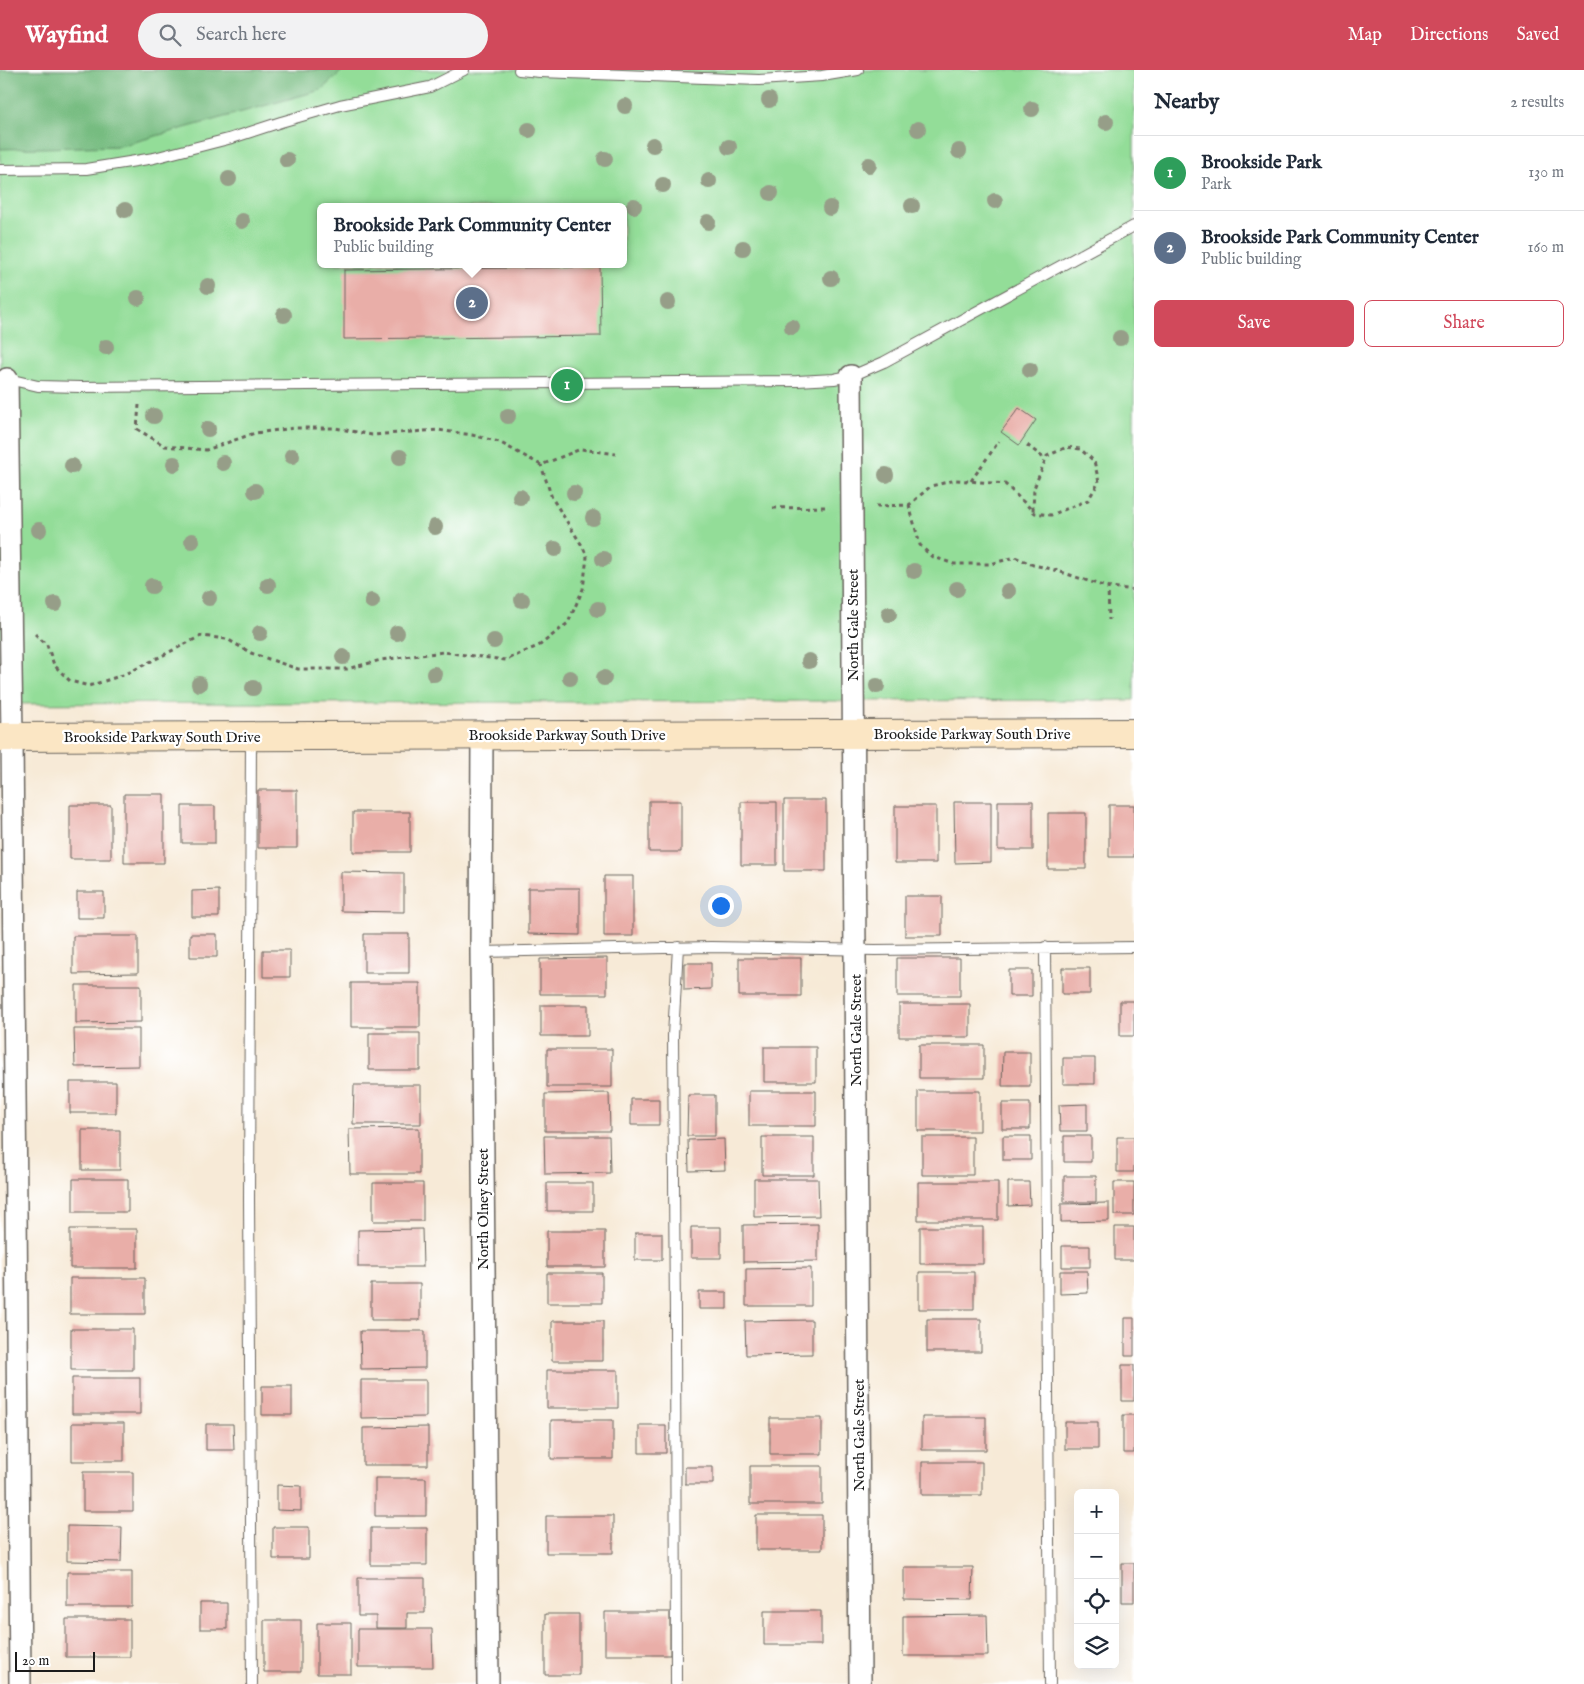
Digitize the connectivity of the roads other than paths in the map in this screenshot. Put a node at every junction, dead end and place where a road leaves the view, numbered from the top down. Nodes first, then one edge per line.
1 (464, 70) edge
2 (519, 70) edge
3 (858, 70) edge
4 (0, 170) edge
5 (1134, 226) edge
6 (851, 376) junction
7 (4, 378) edge
8 (1134, 733) edge
9 (854, 734) junction
10 (482, 735) junction
11 (251, 736) junction
12 (6, 737) edge
13 (1134, 947) edge
14 (678, 948) junction
15 (1045, 948) junction
16 (855, 950) junction
17 (481, 952) junction
18 (20, 1684) edge
19 (252, 1684) edge
20 (488, 1684) edge
21 (676, 1684) edge
22 (860, 1684) edge
23 (1050, 1684) edge

1 - 4 lane
2 - 3 lane
5 - 6 lane
6 - 7 lane
6 - 9 street, North Gale Street
7 - 12 street
8 - 9 main road, Brookside Parkway South Drive
9 - 10 main road, Brookside Parkway South Drive
9 - 16 street, North Gale Street
10 - 11 main road, Brookside Parkway South Drive
10 - 17 street, North Olney Street
11 - 12 main road, Brookside Parkway South Drive
11 - 19 lane
12 - 18 street
13 - 15 lane
14 - 16 lane
14 - 17 lane
14 - 21 lane
15 - 16 lane
15 - 23 lane
16 - 22 street, North Gale Street
17 - 20 street, North Olney Street

